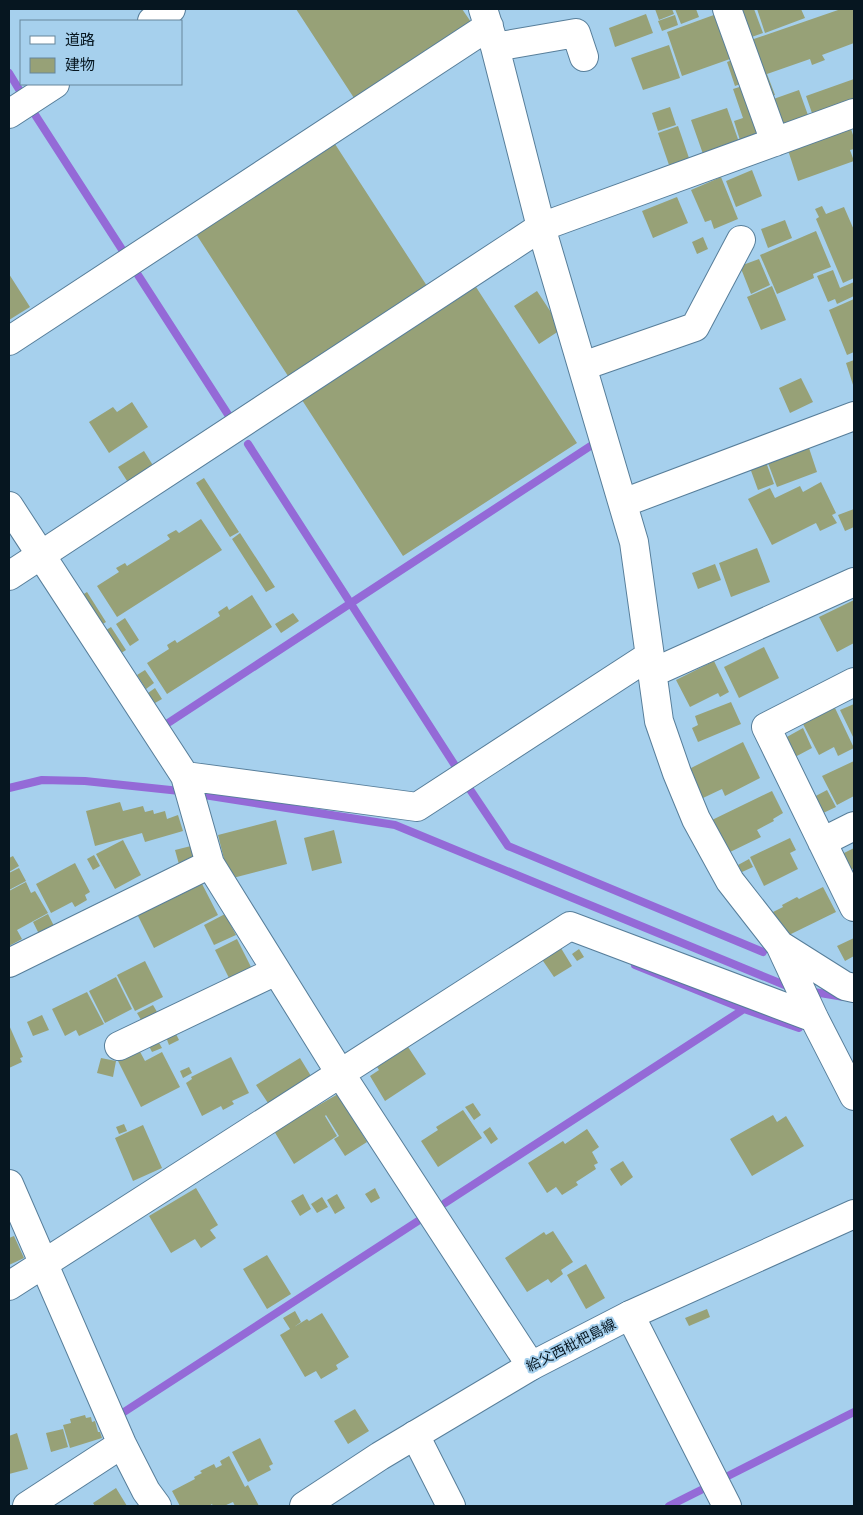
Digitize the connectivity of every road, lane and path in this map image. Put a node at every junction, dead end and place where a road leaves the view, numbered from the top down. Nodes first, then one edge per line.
1 (171, 9) edge
2 (727, 9) edge
3 (154, 20) edge
4 (489, 27) edge
5 (584, 57) dead end
6 (53, 85) edge
7 (854, 113) edge
8 (9, 114) edge
9 (775, 142) junction
10 (541, 226) junction
11 (741, 240) dead end
12 (9, 341) edge
13 (583, 366) junction
14 (854, 416) edge
15 (623, 502) junction
16 (9, 506) edge
17 (41, 554) junction
18 (9, 576) edge
19 (854, 582) edge
20 (650, 664) junction
21 (854, 682) edge
22 (185, 776) junction
23 (854, 826) edge
24 (822, 842) junction
25 (210, 864) junction
26 (854, 908) edge
27 (780, 945) junction
28 (9, 963) edge
29 (276, 970) junction
30 (851, 985) edge
31 (814, 1018) junction
32 (120, 1046) dead end
33 (340, 1073) junction
34 (854, 1096) edge
35 (9, 1184) edge
36 (854, 1214) edge
37 (44, 1264) junction
38 (9, 1286) edge
39 (630, 1315) junction
40 (531, 1366) junction
41 (415, 1435) junction
42 (122, 1444) junction
43 (27, 1506) edge
44 (156, 1506) edge
45 (304, 1506) edge
46 (452, 1506) edge
47 (727, 1506) edge

1 - 3 street
2 - 9 street
4 - 5 street
4 - 10 street
4 - 12 street
6 - 8 street
7 - 9 street
9 - 10 street
10 - 13 street
10 - 17 street
11 - 13 street
13 - 15 street
14 - 15 street
15 - 20 street
16 - 17 street
17 - 18 street
17 - 22 street
19 - 20 street
20 - 22 street
20 - 27 street
21 - 24 street
22 - 25 street
23 - 24 street
24 - 26 street
25 - 28 street
25 - 29 street
27 - 30 street
27 - 31 street
29 - 32 street
29 - 33 street
31 - 33 street
31 - 34 street
33 - 37 street
33 - 40 street
35 - 37 street
36 - 39 street, 給父西枇杷島線
37 - 38 street
37 - 42 street
39 - 40 street, 給父西枇杷島線
39 - 47 street
40 - 41 street, 給父西枇杷島線
41 - 45 street, 給父西枇杷島線
41 - 46 street
42 - 43 street
42 - 44 street

